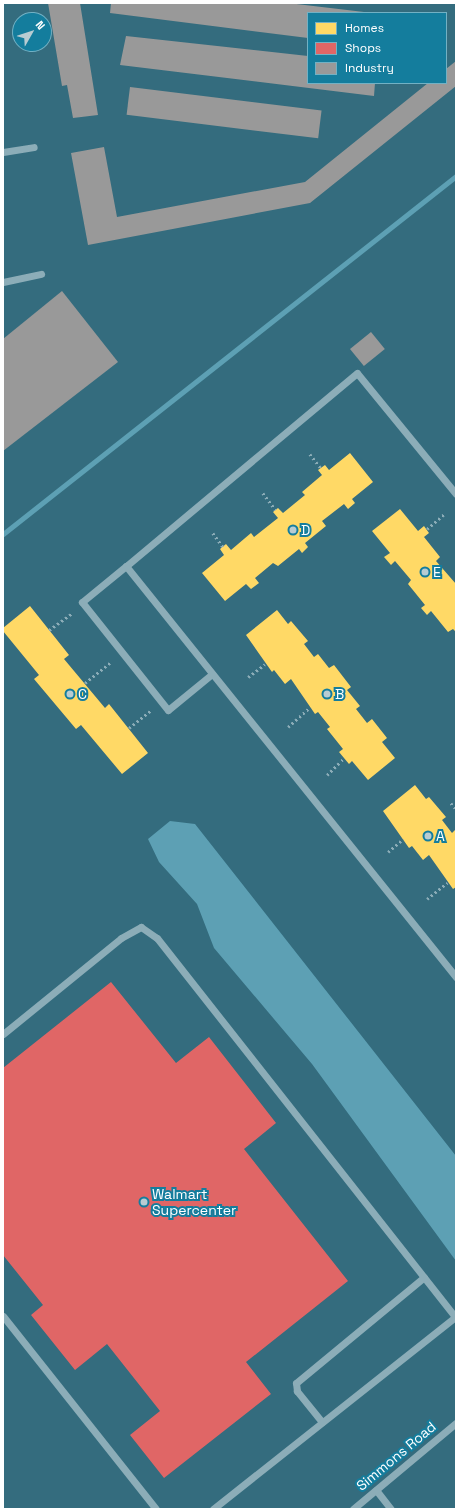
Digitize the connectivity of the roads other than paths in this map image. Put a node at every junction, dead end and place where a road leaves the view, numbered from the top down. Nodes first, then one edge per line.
1 (34, 147) dead end
2 (3, 152) edge
3 (41, 274) dead end
4 (3, 282) edge
5 (456, 494) edge
6 (126, 566) junction
7 (212, 674) junction
8 (456, 977) edge
9 (3, 1034) edge
10 (424, 1277) junction
11 (3, 1316) edge
12 (456, 1317) edge
13 (322, 1422) junction
14 (456, 1423) edge
15 (376, 1490) junction
16 (156, 1509) edge
17 (213, 1509) edge
18 (353, 1509) edge
19 (391, 1509) edge

1 - 2 street
3 - 4 street
5 - 6 street
6 - 7 street
6 - 7 street
7 - 8 street
9 - 10 street
10 - 12 street
10 - 13 street
11 - 16 street
12 - 13 street
13 - 17 street
14 - 15 street, Simmons Road
15 - 18 street, Simmons Road
15 - 19 street

